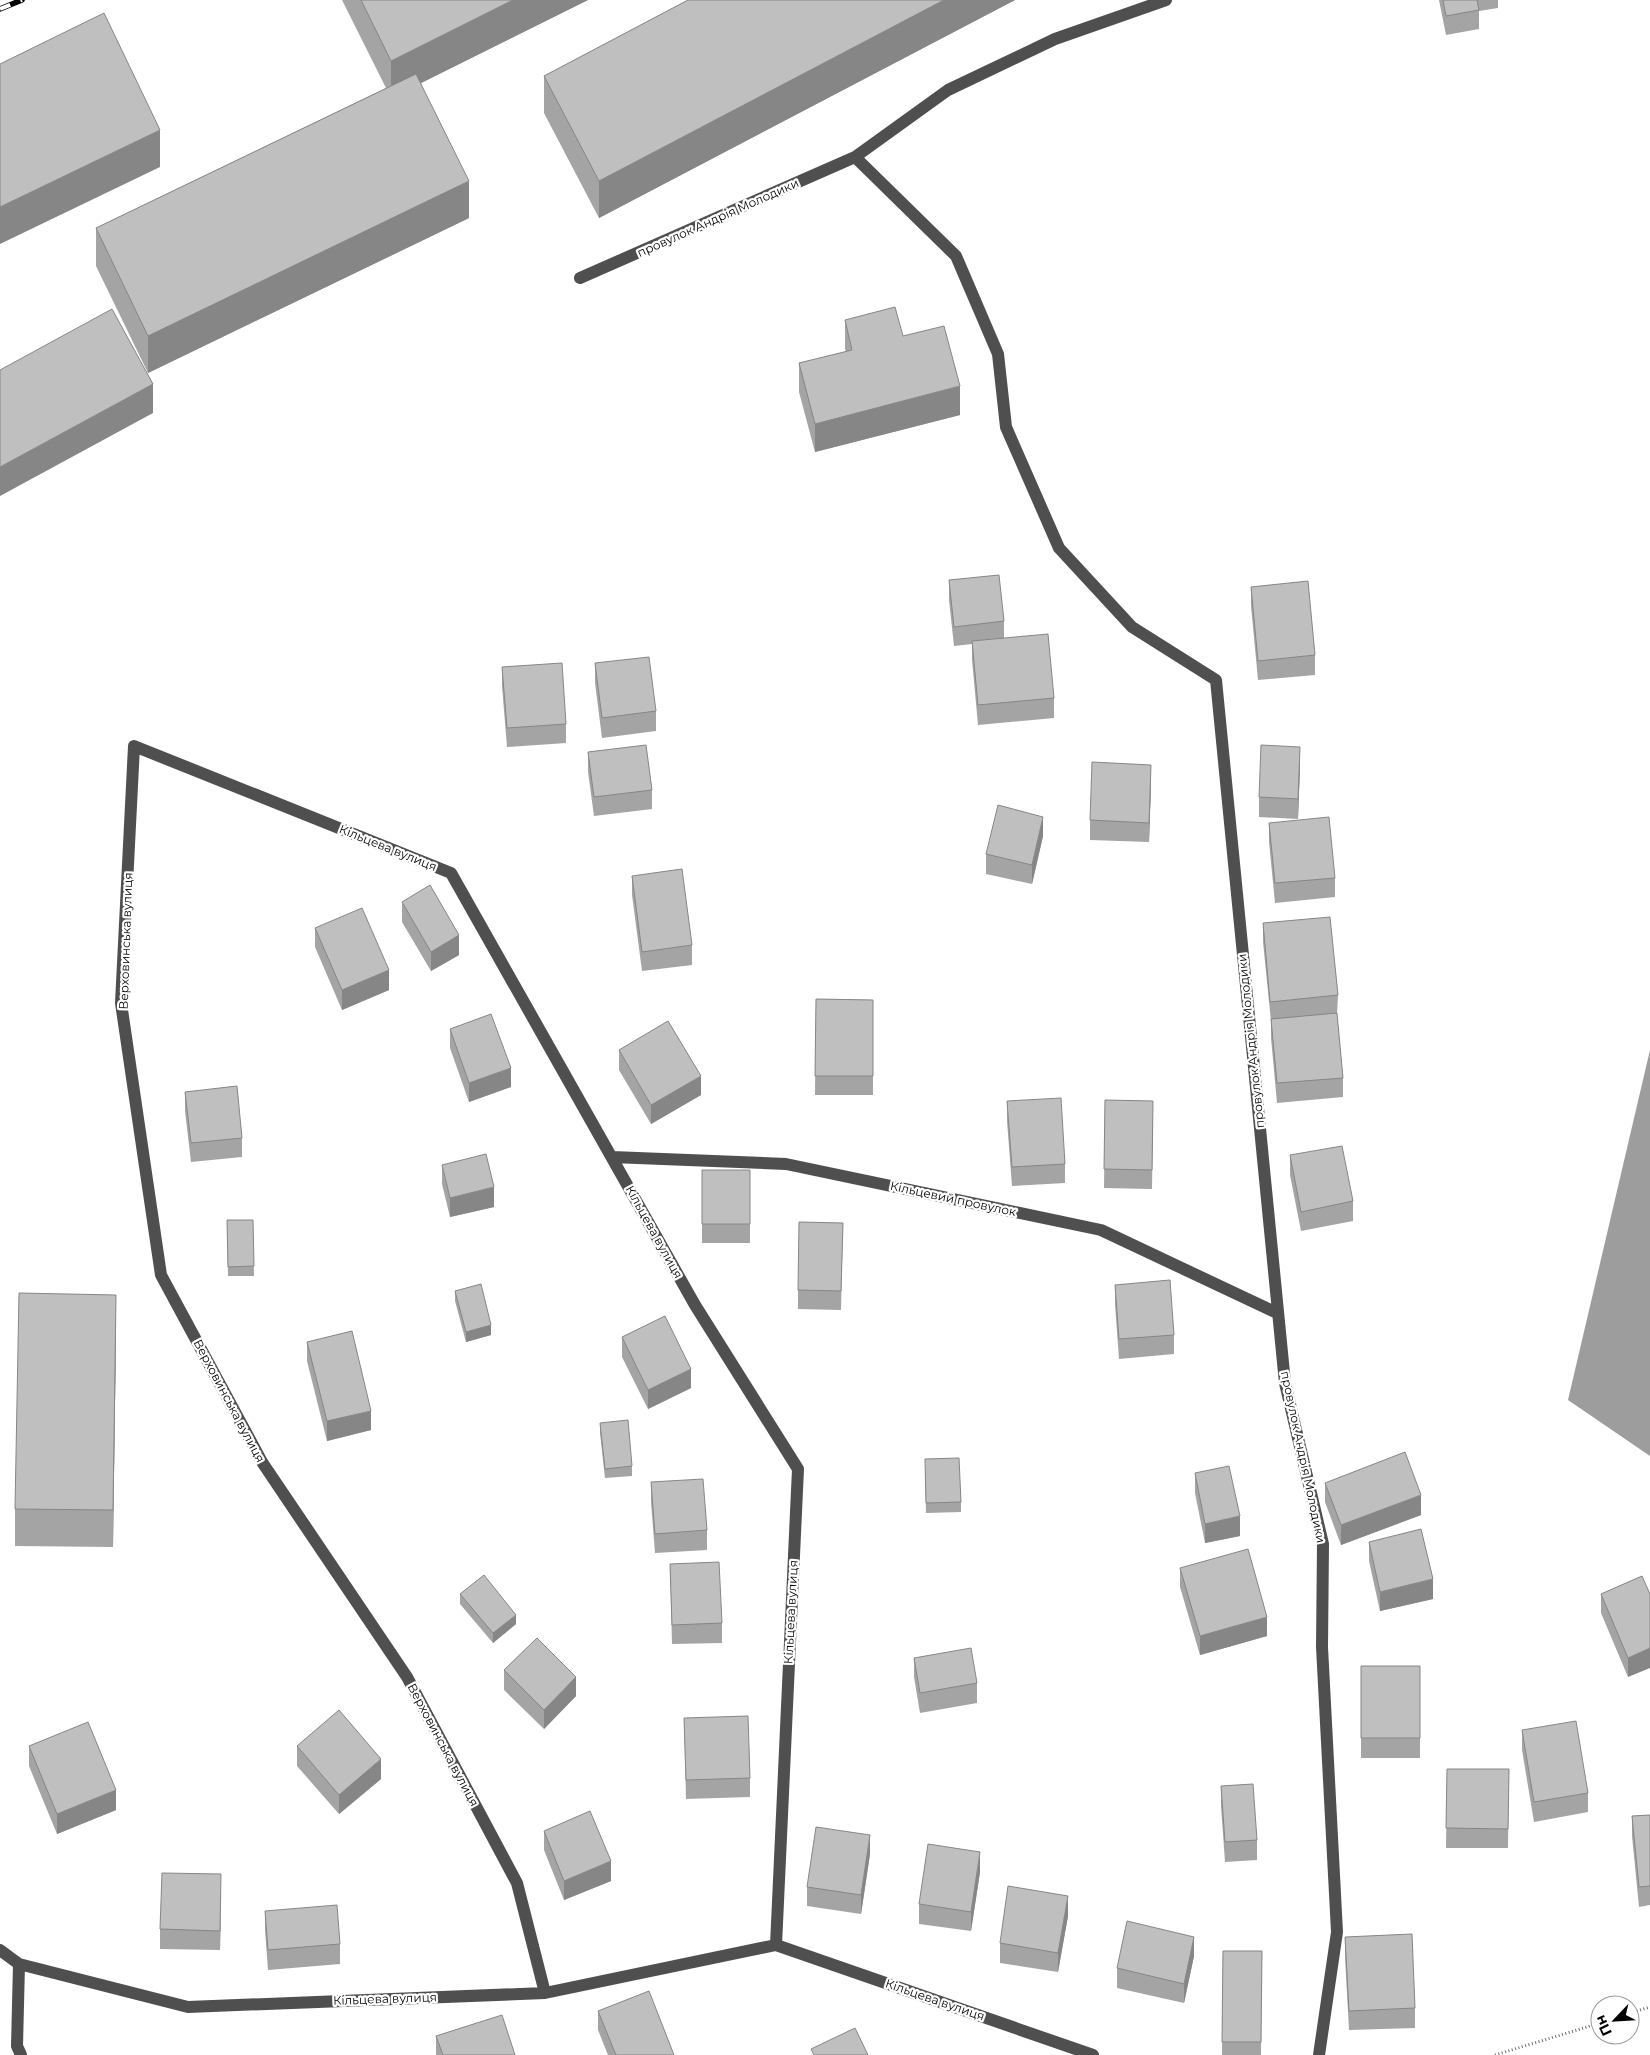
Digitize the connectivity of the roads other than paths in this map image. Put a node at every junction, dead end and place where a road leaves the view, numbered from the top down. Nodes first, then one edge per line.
1 (1166, 0) edge
2 (855, 157) junction
3 (580, 278) dead end
4 (134, 746) joint
5 (612, 1157) junction
6 (1277, 1313) junction
7 (776, 1945) junction
8 (0, 1950) edge
9 (19, 1964) junction
10 (545, 1993) junction
11 (21, 2055) edge
12 (1094, 2055) edge
13 (1319, 2055) edge

1 - 2 street, провулок Андрія Молодики
2 - 3 street, провулок Андрія Молодики
2 - 6 street, провулок Андрія Молодики
4 - 5 street, Кільцева вулиця
4 - 10 street, Верховинська вулиця
5 - 6 street, Кільцевий провулок
5 - 7 street, Кільцева вулиця
6 - 13 street, провулок Андрія Молодики
7 - 10 street, Кільцева вулиця
7 - 12 street, Кільцева вулиця
8 - 9 street, Кільцева вулиця
9 - 10 street, Кільцева вулиця
9 - 11 street

